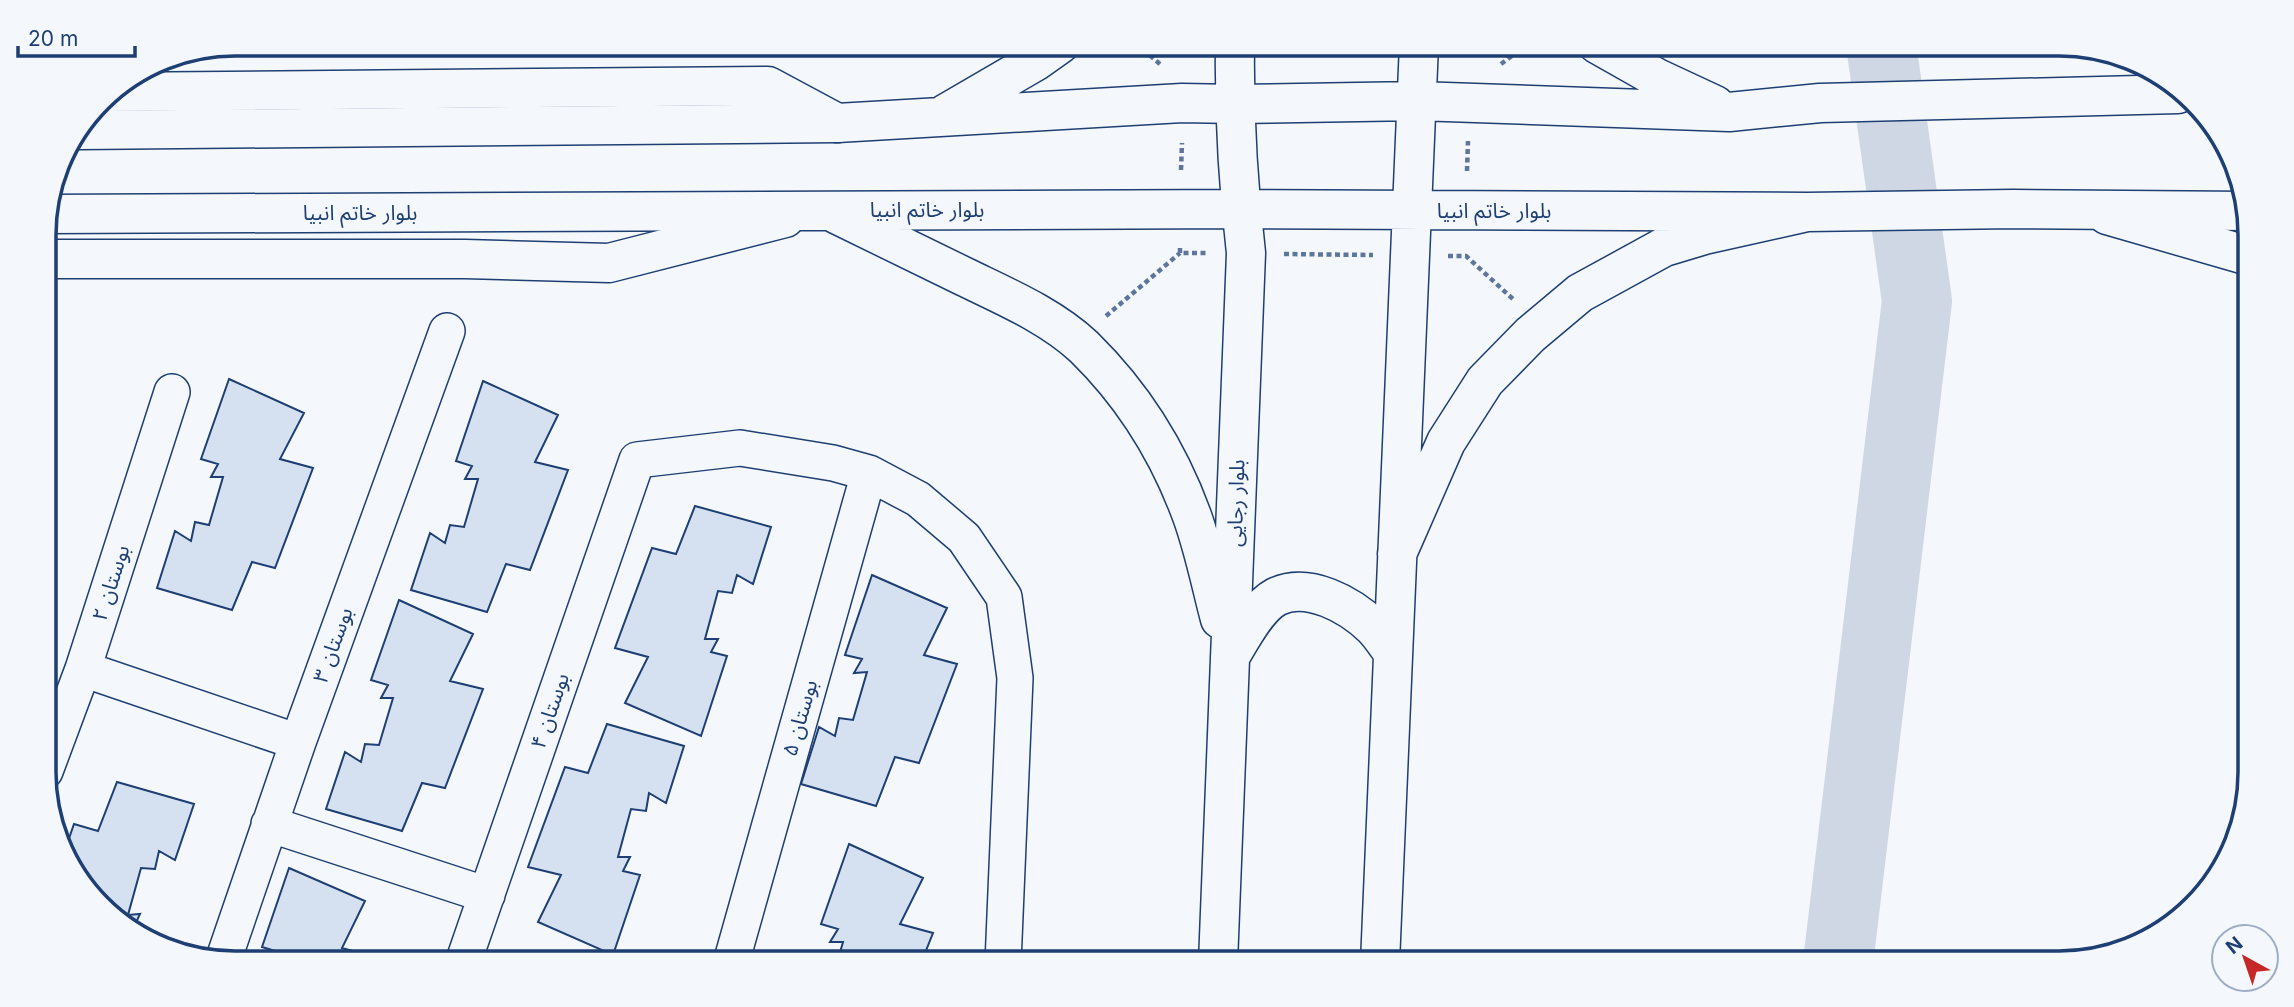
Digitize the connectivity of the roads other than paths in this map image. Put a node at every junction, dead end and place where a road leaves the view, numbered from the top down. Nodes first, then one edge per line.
1 (1043, 56) edge
2 (1236, 56) edge
3 (1419, 56) edge
4 (1618, 56) edge
5 (2143, 77) edge
6 (128, 92) edge
7 (2169, 94) edge
8 (2088, 95) junction
9 (1417, 101) junction
10 (1235, 104) junction
11 (1729, 112) junction
12 (937, 118) junction
13 (837, 122) junction
14 (90, 131) edge
15 (1241, 209) junction
16 (820, 210) junction
17 (2088, 210) junction
18 (1411, 211) junction
19 (2236, 211) edge
20 (1807, 212) junction
21 (58, 214) edge
22 (2238, 253) edge
23 (56, 259) edge
24 (447, 331) dead end
25 (172, 392) dead end
26 (869, 473) junction
27 (1397, 554) junction
28 (1393, 653) junction
29 (1230, 657) junction
30 (83, 668) junction
31 (57, 700) edge
32 (298, 742) junction
33 (269, 824) junction
34 (487, 895) junction
35 (226, 951) edge
36 (468, 951) edge
37 (734, 951) edge
38 (1004, 951) edge
39 (1218, 951) edge
40 (1381, 951) edge

1 - 12 main road
2 - 10 main road, بلوار رجایی
3 - 9 main road
4 - 11 main road
5 - 8 main road
6 - 13 main road
7 - 8 main road
8 - 11 main road
9 - 10 main road
9 - 11 main road
9 - 18 main road
10 - 12 main road
10 - 15 main road, بلوار رجایی
12 - 13 main road
13 - 14 main road
15 - 16 main road, بلوار خاتم انبیا
15 - 18 main road, بلوار خاتم انبیا
15 - 29 main road, بلوار رجایی
16 - 21 main road, بلوار خاتم انبیا
16 - 23 main road
16 - 29 main road
17 - 19 main road
17 - 20 main road
17 - 22 main road
18 - 20 main road, بلوار خاتم انبیا
18 - 27 main road
20 - 27 main road
24 - 32 street, بوستان ۳
25 - 30 street, بوستان ۲
26 - 34 street, بوستان ۴
26 - 37 street, بوستان ۵
26 - 38 street
27 - 28 main road
28 - 29 main road
28 - 40 main road
29 - 39 main road, بلوار رجایی
30 - 31 street, بوستان ۲
30 - 32 street
32 - 33 street, بوستان ۳
33 - 34 street
33 - 35 street, بوستان ۳
34 - 36 street, بوستان ۴

